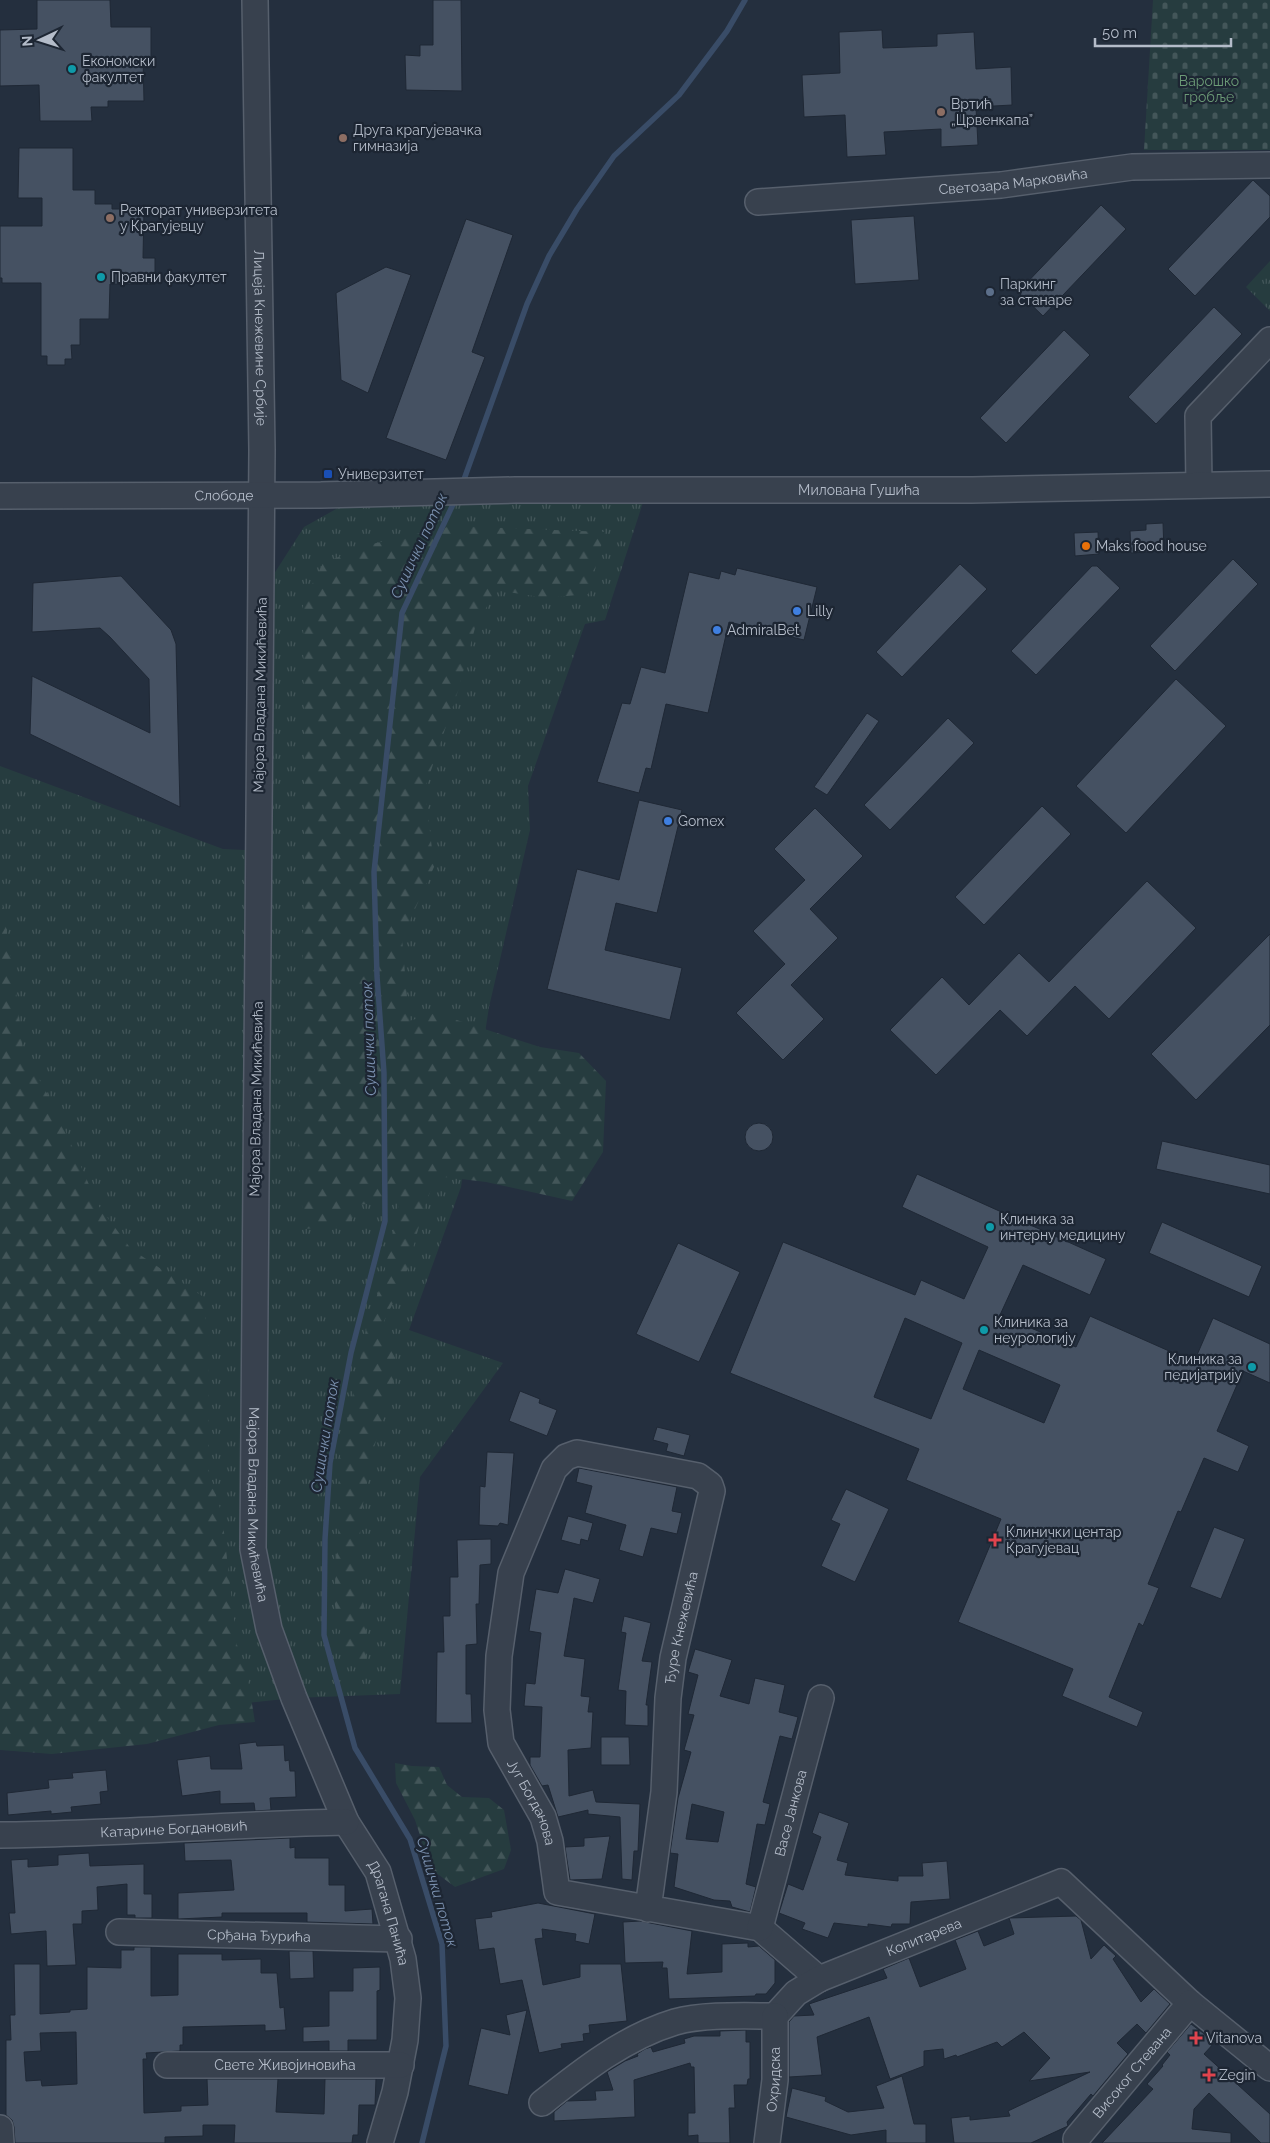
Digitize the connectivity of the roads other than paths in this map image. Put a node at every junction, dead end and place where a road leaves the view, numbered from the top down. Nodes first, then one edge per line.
1 (255, 0) edge
2 (1270, 166) edge
3 (758, 202) dead end
4 (1270, 340) edge
5 (1270, 484) edge
6 (1199, 485) junction
7 (447, 491) joint
8 (262, 495) junction
9 (0, 496) edge
10 (577, 1453) joint
11 (294, 1698) joint
12 (821, 1698) dead end
13 (346, 1822) junction
14 (0, 1835) edge
15 (648, 1909) junction
16 (760, 1928) junction
17 (119, 1932) dead end
18 (399, 1939) junction
19 (819, 1979) junction
20 (1190, 2002) junction
21 (775, 2016) junction
22 (167, 2065) dead end
23 (401, 2065) junction
24 (1270, 2068) edge
25 (542, 2103) dead end
26 (0, 2128) edge
27 (1074, 2142) edge
28 (1, 2143) edge
29 (380, 2143) edge
30 (767, 2143) edge

1 - 8 street, Лицеја Кнежевине Србије
2 - 3 street, Светозара Марковића
4 - 6 street
5 - 6 street, Милована Гушића
6 - 7 street, Милована Гушића
7 - 8 street, Слободе
8 - 9 street, Слободе
8 - 11 street, Мајора Владана Микићевића
10 - 15 street, Југ Богданова
10 - 15 street, Ђуре Кнежевића
11 - 13 street, Драгана Панића
12 - 16 street, Васе Јанкова
13 - 14 street, Катарине Богдановић
13 - 18 street, Драгана Панића
15 - 16 street, Југ Богданова
16 - 19 street
17 - 18 street, Срђана Ђурића
18 - 23 street, Драгана Панића
19 - 20 street, Копитарева
19 - 21 street, Копитарева
20 - 24 street, Копитарева
20 - 27 street, Високог Стевана
21 - 25 street
21 - 30 street, Охридска
22 - 23 street, Свете Живојиновића
23 - 29 street, Драгана Панића
26 - 28 street

